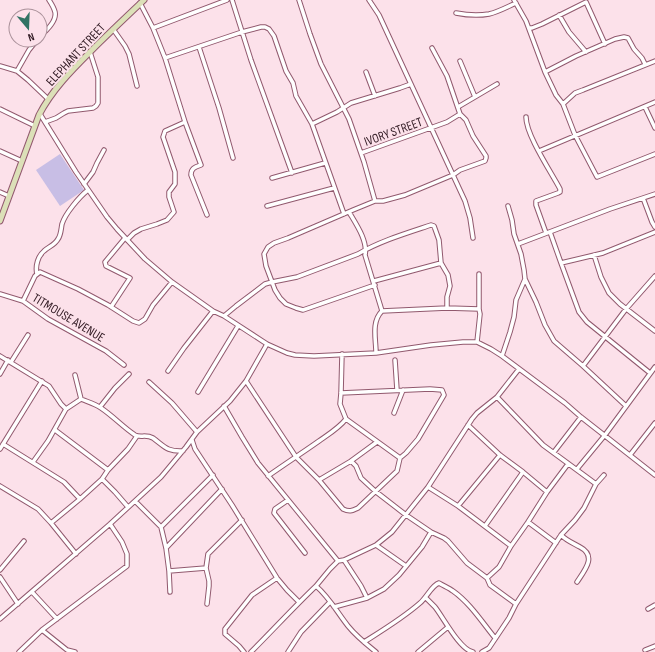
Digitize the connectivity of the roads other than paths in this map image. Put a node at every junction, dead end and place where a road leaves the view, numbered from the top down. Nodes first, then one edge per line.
1 (49, 0) edge
2 (227, 0) edge
3 (232, 0) edge
4 (299, 0) edge
5 (369, 0) edge
6 (592, 0) edge
7 (515, 1) edge
8 (142, 2) edge
9 (586, 2) junction
10 (456, 13) dead end
11 (559, 15) junction
12 (48, 27) edge
13 (153, 28) junction
14 (529, 28) junction
15 (113, 29) junction
16 (242, 32) junction
17 (605, 44) junction
18 (199, 47) junction
19 (30, 48) edge
20 (432, 48) dead end
21 (90, 52) junction
22 (586, 52) junction
23 (165, 58) junction
24 (460, 61) dead end
25 (655, 61) edge
26 (645, 64) junction
27 (0, 66) edge
28 (17, 71) junction
29 (366, 72) dead end
30 (545, 72) junction
31 (411, 84) junction
32 (497, 84) dead end
33 (137, 86) dead end
34 (375, 96) junction
35 (475, 98) junction
36 (48, 99) junction
37 (655, 102) edge
38 (563, 104) junction
39 (458, 107) junction
40 (645, 107) junction
41 (0, 109) edge
42 (343, 109) junction
43 (40, 114) junction
44 (460, 114) junction
45 (526, 117) dead end
46 (45, 122) junction
47 (185, 122) junction
48 (312, 124) junction
49 (35, 126) junction
50 (431, 127) junction
51 (655, 128) edge
52 (575, 135) junction
53 (104, 150) dead end
54 (0, 151) edge
55 (539, 151) junction
56 (361, 153) junction
57 (655, 154) edge
58 (233, 158) dead end
59 (22, 160) junction
60 (325, 163) junction
61 (292, 173) junction
62 (453, 175) junction
63 (272, 178) dead end
64 (84, 184) junction
65 (334, 188) junction
66 (88, 190) junction
67 (0, 192) edge
68 (655, 194) edge
69 (9, 196) junction
70 (643, 198) junction
71 (375, 201) junction
72 (267, 206) dead end
73 (508, 206) dead end
74 (349, 212) junction
75 (344, 214) junction
76 (207, 215) dead end
77 (0, 221) edge
78 (655, 227) edge
79 (548, 232) junction
80 (655, 232) edge
81 (473, 238) dead end
82 (126, 239) junction
83 (518, 244) junction
84 (366, 249) junction
85 (594, 255) junction
86 (441, 263) junction
87 (561, 263) junction
88 (37, 274) junction
89 (479, 274) dead end
90 (655, 276) edge
91 (525, 279) junction
92 (650, 281) junction
93 (172, 282) junction
94 (272, 282) junction
95 (374, 283) junction
96 (655, 285) edge
97 (0, 294) edge
98 (23, 301) junction
99 (111, 307) junction
100 (447, 308) junction
101 (479, 309) junction
102 (626, 309) junction
103 (213, 311) junction
104 (382, 311) junction
105 (224, 316) junction
106 (238, 326) junction
107 (655, 331) edge
108 (28, 335) dead end
109 (605, 337) junction
110 (477, 342) junction
111 (267, 344) junction
112 (376, 353) junction
113 (342, 354) junction
114 (0, 356) edge
115 (502, 356) junction
116 (395, 360) dead end
117 (10, 361) junction
118 (124, 365) dead end
119 (583, 366) junction
120 (655, 367) edge
121 (519, 369) junction
122 (168, 371) dead end
123 (650, 373) junction
124 (0, 374) edge
125 (129, 374) dead end
126 (75, 376) dead end
127 (42, 381) junction
128 (246, 381) junction
129 (149, 382) dead end
130 (397, 390) junction
131 (403, 390) junction
132 (198, 392) dead end
133 (341, 393) junction
134 (497, 397) junction
135 (81, 399) junction
136 (224, 406) junction
137 (626, 406) junction
138 (100, 407) junction
139 (66, 409) junction
140 (394, 413) dead end
141 (580, 417) junction
142 (346, 419) junction
143 (655, 423) edge
144 (468, 425) junction
145 (55, 430) junction
146 (198, 432) junction
147 (605, 435) junction
148 (137, 436) junction
149 (192, 440) junction
150 (377, 442) junction
151 (3, 444) junction
152 (186, 447) junction
153 (0, 449) edge
154 (195, 449) junction
155 (183, 451) junction
156 (554, 452) junction
157 (500, 455) junction
158 (630, 455) junction
159 (296, 457) junction
160 (400, 458) junction
161 (351, 461) junction
162 (33, 462) junction
163 (568, 464) junction
164 (577, 469) junction
165 (108, 470) junction
166 (523, 472) junction
167 (655, 475) edge
168 (214, 476) junction
169 (268, 476) junction
170 (604, 476) dead end
171 (102, 479) junction
172 (319, 480) junction
173 (596, 484) junction
174 (0, 486) edge
175 (428, 487) junction
176 (222, 490) junction
177 (375, 491) junction
178 (547, 492) junction
179 (80, 499) junction
180 (288, 500) junction
181 (135, 501) junction
182 (458, 506) junction
183 (128, 507) junction
184 (406, 515) junction
185 (242, 520) junction
186 (528, 522) junction
187 (51, 523) junction
188 (110, 524) junction
189 (485, 526) junction
190 (161, 527) junction
191 (431, 532) junction
192 (561, 536) junction
193 (24, 541) dead end
194 (556, 543) junction
195 (376, 545) junction
196 (511, 546) junction
197 (166, 548) junction
198 (305, 553) dead end
199 (76, 554) junction
200 (344, 560) junction
201 (338, 561) junction
202 (406, 566) junction
203 (206, 568) junction
204 (0, 570) edge
205 (169, 571) junction
206 (0, 577) edge
207 (277, 578) junction
208 (487, 578) junction
209 (577, 582) dead end
210 (316, 586) junction
211 (32, 592) junction
212 (170, 592) dead end
213 (367, 598) junction
214 (426, 598) junction
215 (299, 602) junction
216 (330, 602) junction
217 (18, 604) junction
218 (207, 604) dead end
219 (516, 604) junction
220 (655, 605) edge
221 (334, 607) junction
222 (648, 609) dead end
223 (0, 619) edge
224 (57, 619) junction
225 (448, 627) junction
226 (42, 630) junction
227 (495, 638) junction
228 (364, 642) junction
229 (655, 646) edge
230 (645, 650) dead end
231 (19, 652) edge
232 (75, 652) edge
233 (244, 652) edge
234 (251, 652) edge
235 (288, 652) edge
236 (376, 652) edge
237 (418, 652) edge
238 (473, 652) edge
239 (482, 652) edge

1 - 12 street
2 - 13 street
3 - 16 street
4 - 42 street
5 - 31 street
6 - 9 street
7 - 10 street
7 - 14 street
8 - 13 street
8 - 15 main road, ELEPHANT STREET
9 - 11 street
9 - 17 street
11 - 14 street
11 - 22 street
13 - 23 street
14 - 30 street
15 - 21 main road, ELEPHANT STREET
15 - 33 street
16 - 18 street
16 - 48 street
16 - 61 street
17 - 22 street
17 - 26 street
18 - 23 street
18 - 58 street
19 - 28 street
20 - 39 street
21 - 36 main road, ELEPHANT STREET
21 - 46 street
22 - 30 street
23 - 47 street
24 - 35 street
25 - 26 street
26 - 38 street
27 - 28 street
28 - 36 street
29 - 34 street
30 - 38 street
31 - 34 street
31 - 50 street
32 - 35 street
34 - 42 street
35 - 39 street
36 - 43 main road, ELEPHANT STREET
37 - 40 street
38 - 52 street
39 - 44 street
40 - 51 street
40 - 52 street
41 - 49 street
42 - 48 street
42 - 56 street
43 - 46 street
43 - 49 main road, ELEPHANT STREET
44 - 50 street, IVORY STREET
44 - 62 street
45 - 55 street
46 - 64 street
47 - 76 street
47 - 82 street
48 - 60 street
49 - 59 main road, ELEPHANT STREET
50 - 56 street, IVORY STREET
50 - 62 street
52 - 55 street
52 - 57 street
53 - 64 street
54 - 59 street
55 - 79 street
56 - 71 street
59 - 69 main road, ELEPHANT STREET
60 - 61 street
60 - 65 street
61 - 63 street
62 - 71 street
62 - 81 street
64 - 66 street
65 - 72 street
65 - 75 street
66 - 82 street
66 - 88 street
67 - 69 street
68 - 70 street
69 - 77 main road, ELEPHANT STREET
70 - 78 street
70 - 79 street
71 - 74 street
73 - 83 street
74 - 75 street
74 - 84 street
75 - 94 street
79 - 83 street
79 - 87 street
80 - 85 street
82 - 93 street
82 - 99 street
83 - 91 street
84 - 86 street
84 - 94 street
84 - 95 street
85 - 87 street
85 - 102 street
86 - 95 street
86 - 100 street
87 - 109 street
88 - 98 street
88 - 99 street
89 - 101 street
90 - 92 street
91 - 115 street
91 - 119 street
92 - 96 street
92 - 102 street
93 - 99 street
93 - 103 street
94 - 95 street
94 - 105 street
95 - 104 street
97 - 98 street, TITMOUSE AVENUE
98 - 118 street, TITMOUSE AVENUE
100 - 101 street
100 - 104 street
101 - 110 street
102 - 107 street
102 - 109 street
103 - 105 street
103 - 122 street
104 - 112 street
105 - 106 street
106 - 111 street
106 - 132 street
108 - 117 street
109 - 119 street
109 - 123 street
110 - 112 street
110 - 115 street
111 - 113 street
111 - 128 street
112 - 113 street
113 - 133 street
114 - 117 street
115 - 121 street
116 - 130 street
117 - 124 street
117 - 127 street
119 - 137 street
120 - 123 street
121 - 134 street
121 - 141 street
123 - 137 street
125 - 138 street
126 - 135 street
127 - 139 street
127 - 151 street
128 - 136 street
128 - 159 street
129 - 146 street
130 - 131 street
130 - 133 street
131 - 140 street
131 - 160 street
133 - 142 street
134 - 144 street
134 - 156 street
135 - 138 street
135 - 139 street
136 - 146 street
136 - 169 street
137 - 147 street
138 - 148 street
139 - 145 street
141 - 147 street
141 - 156 street
142 - 150 street
142 - 159 street
143 - 158 street
144 - 157 street
144 - 175 street
145 - 162 street
145 - 165 street
146 - 149 street
147 - 158 street
147 - 164 street
148 - 155 street
148 - 165 street
149 - 152 street
149 - 154 street
150 - 160 street
150 - 161 street
151 - 153 street
151 - 162 street
152 - 154 street
152 - 155 street
154 - 168 street
155 - 181 street
156 - 163 street
157 - 166 street
157 - 182 street
158 - 167 street
159 - 169 street
159 - 172 street
160 - 177 street
161 - 172 street
161 - 177 street
162 - 179 street
163 - 164 street
163 - 178 street
164 - 173 street
165 - 171 street
166 - 178 street
166 - 189 street
168 - 176 street
168 - 190 street
169 - 180 street
170 - 173 street
171 - 179 street
171 - 183 street
172 - 177 street
173 - 192 street
174 - 187 street
175 - 182 street
175 - 184 street
176 - 185 street
176 - 197 street
177 - 184 street
178 - 186 street
179 - 187 street
180 - 198 street
180 - 201 street
181 - 183 street
181 - 190 street
182 - 189 street
183 - 188 street
184 - 191 street
184 - 195 street
185 - 203 street
185 - 207 street
186 - 194 street
186 - 196 street
187 - 199 street
188 - 199 street
188 - 224 street
189 - 196 street
190 - 197 street
191 - 202 street
191 - 208 street
192 - 194 street
192 - 209 street
193 - 204 street
194 - 219 street
195 - 200 street
195 - 202 street
196 - 208 street
197 - 205 street
199 - 211 street
200 - 201 street
200 - 213 street
201 - 210 street
202 - 213 street
203 - 205 street
203 - 218 street
205 - 212 street
206 - 217 street
207 - 215 street
207 - 233 street
208 - 219 street
210 - 215 street
210 - 216 street
211 - 217 street
211 - 224 street
213 - 221 street
214 - 225 street
214 - 227 street
214 - 228 street
215 - 234 street
216 - 221 street
216 - 235 street
217 - 223 street
219 - 227 street
220 - 222 street
221 - 228 street
224 - 226 street
225 - 237 street
225 - 238 street
226 - 231 street
226 - 232 street
227 - 239 street
228 - 236 street
229 - 230 street

